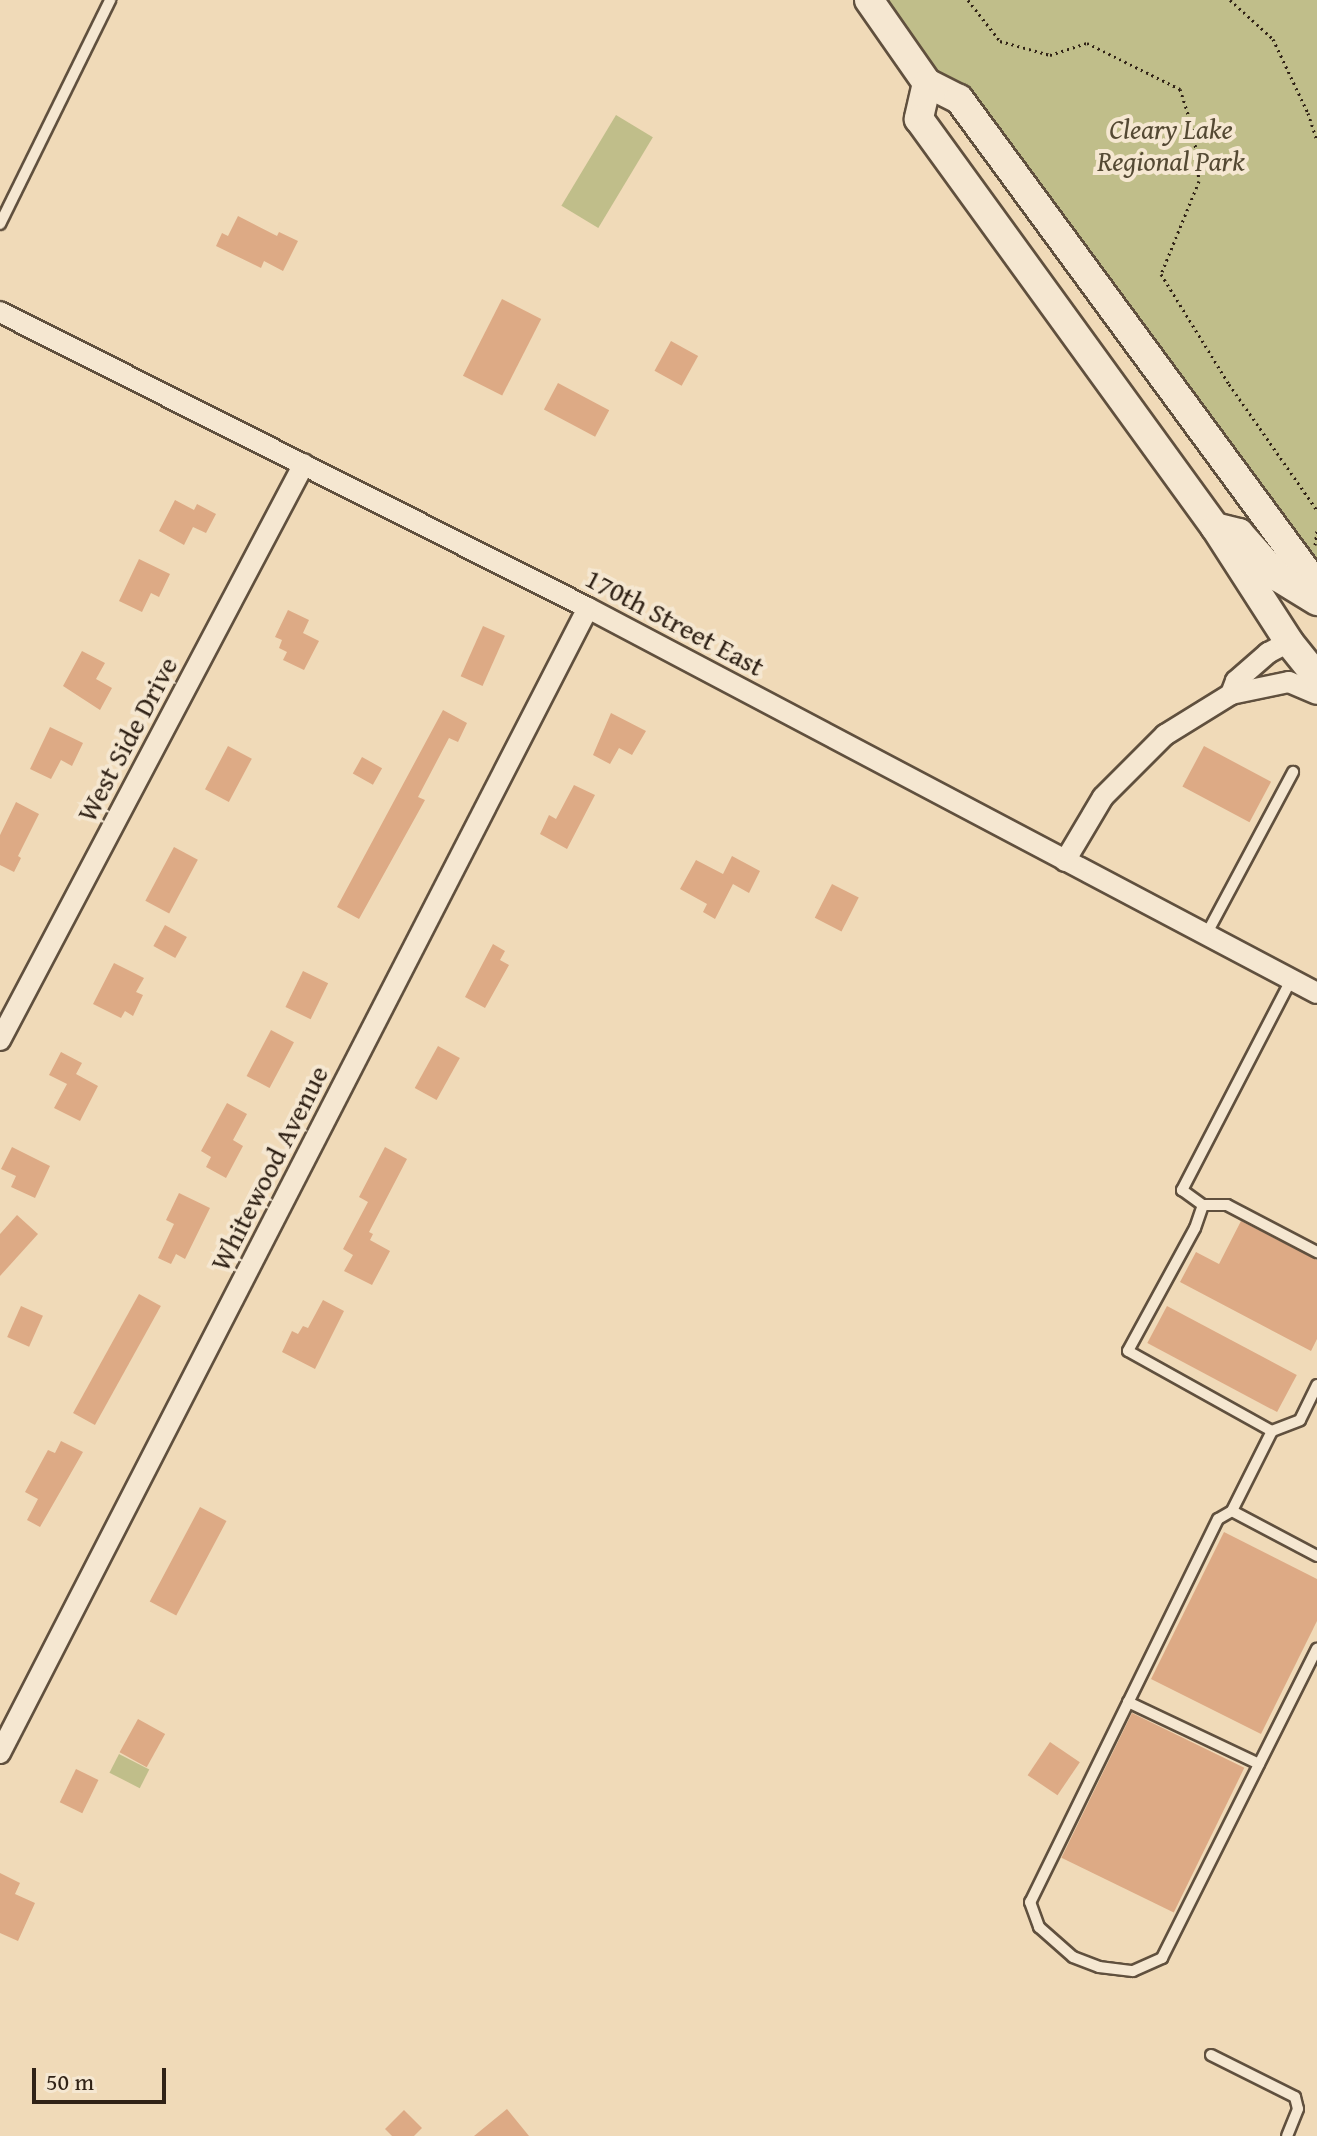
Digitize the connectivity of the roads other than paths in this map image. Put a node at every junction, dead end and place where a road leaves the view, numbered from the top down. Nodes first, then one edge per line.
1 (110, 0) edge
2 (869, 0) edge
3 (927, 83) junction
4 (0, 224) edge
5 (0, 312) edge
6 (304, 464) junction
7 (1215, 527) junction
8 (1316, 587) edge
9 (588, 608) junction
10 (1289, 642) junction
11 (1317, 648) edge
12 (1317, 677) edge
13 (1231, 694) junction
14 (1317, 694) edge
15 (1293, 772) dead end
16 (1065, 861) junction
17 (1206, 935) junction
18 (1291, 980) junction
19 (1317, 993) edge
20 (0, 1040) edge
21 (1203, 1205) junction
22 (1317, 1252) edge
23 (1317, 1385) edge
24 (1272, 1431) junction
25 (1232, 1511) junction
26 (1317, 1556) edge
27 (1317, 1649) edge
28 (1128, 1702) junction
29 (0, 1753) edge
30 (1259, 1764) junction
31 (1211, 2055) dead end
32 (1287, 2136) edge

1 - 4 lane
2 - 3 main road
3 - 7 main road
3 - 8 main road
5 - 6 street, 170th Street East
6 - 9 street, 170th Street East
6 - 20 street, West Side Drive
7 - 8 main road
7 - 10 main road
9 - 16 street, 170th Street East
9 - 29 street, Whitewood Avenue
10 - 11 main road
10 - 12 main road
10 - 13 street
13 - 14 street
13 - 16 street
15 - 17 lane
16 - 17 street, 170th Street East
17 - 18 street, 170th Street East
18 - 19 street, 170th Street East
18 - 21 lane
21 - 22 lane
21 - 24 lane
23 - 24 lane
24 - 25 lane
25 - 26 lane
25 - 28 lane
27 - 30 lane
28 - 30 lane
28 - 30 lane
31 - 32 lane

